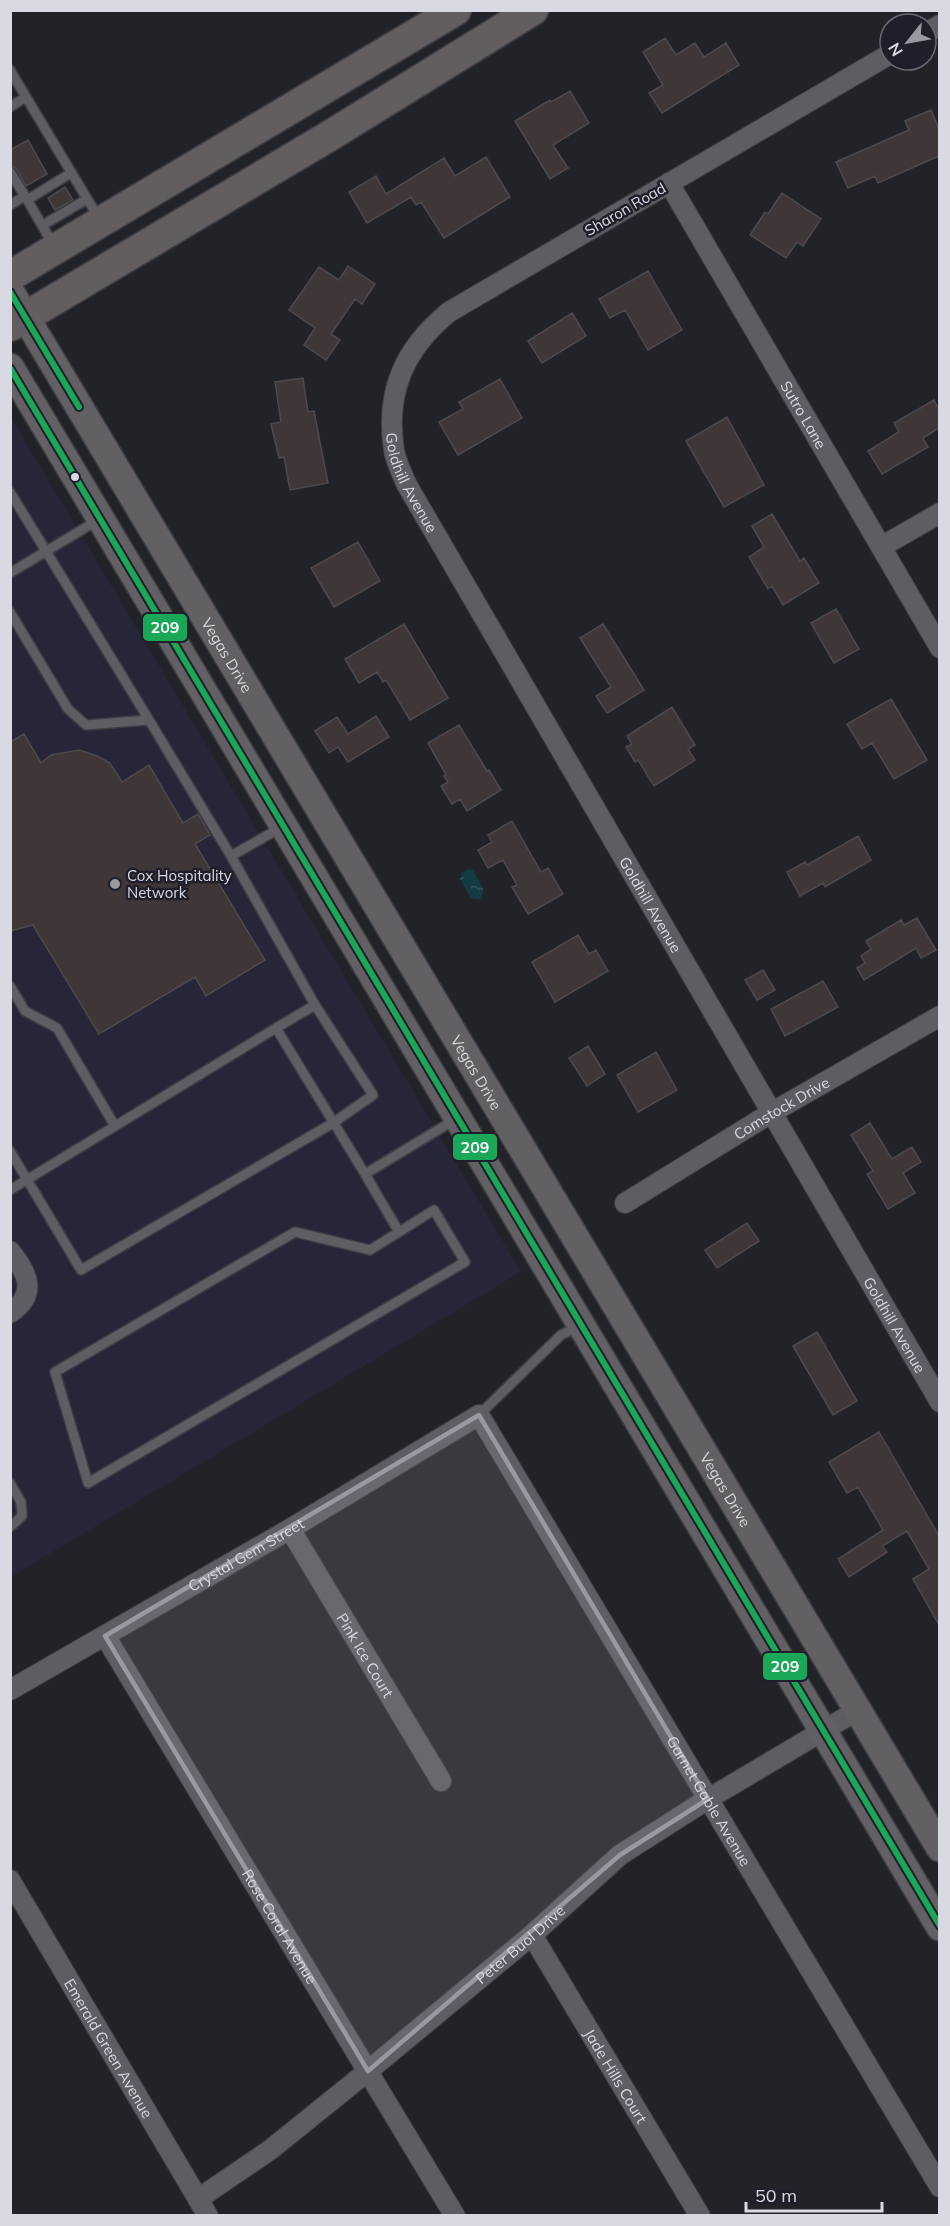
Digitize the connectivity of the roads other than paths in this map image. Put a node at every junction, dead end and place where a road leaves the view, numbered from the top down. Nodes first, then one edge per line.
1 (456, 10) edge
2 (532, 10) edge
3 (878, 61) edge
4 (10, 70) edge
5 (26, 97) junction
6 (10, 107) edge
7 (10, 172) edge
8 (71, 173) junction
9 (669, 183) junction
10 (26, 198) junction
11 (10, 205) edge
12 (94, 211) junction
13 (49, 237) junction
14 (14, 301) edge
15 (10, 367) edge
16 (394, 395) joint
17 (10, 492) edge
18 (939, 513) edge
19 (100, 519) junction
20 (881, 547) junction
21 (47, 550) junction
22 (10, 573) edge
23 (10, 612) edge
24 (939, 648) edge
25 (149, 720) junction
26 (284, 826) junction
27 (231, 856) junction
28 (10, 986) edge
29 (315, 1005) junction
30 (939, 1016) edge
31 (276, 1028) junction
32 (491, 1098) junction
33 (771, 1113) junction
34 (458, 1118) junction
35 (333, 1123) junction
36 (115, 1126) junction
37 (10, 1151) edge
38 (365, 1174) junction
39 (27, 1180) junction
40 (10, 1190) edge
41 (625, 1203) dead end
42 (399, 1232) junction
43 (10, 1251) edge
44 (10, 1313) edge
45 (581, 1326) junction
46 (939, 1402) edge
47 (479, 1415) junction
48 (10, 1483) edge
49 (10, 1527) edge
50 (290, 1529) junction
51 (105, 1636) junction
52 (10, 1690) edge
53 (858, 1710) junction
54 (823, 1731) junction
55 (441, 1781) dead end
56 (708, 1799) junction
57 (939, 1848) edge
58 (10, 1880) edge
59 (939, 1927) edge
60 (532, 1935) junction
61 (368, 2071) junction
62 (939, 2187) edge
63 (203, 2207) edge
64 (455, 2216) edge
65 (700, 2216) edge

1 - 12 main road
2 - 14 main road
3 - 9 street, Sharon Road
4 - 5 lane
5 - 6 lane
5 - 8 lane
7 - 10 lane
8 - 10 lane
8 - 12 lane
9 - 16 street, Sharon Road
9 - 20 street, Sutro Lane
10 - 11 lane
10 - 13 lane
12 - 13 main road
13 - 14 main road
14 - 32 main road, Vegas Drive
15 - 19 main road
16 - 33 street, Goldhill Avenue
17 - 21 lane
18 - 20 street
19 - 21 lane
19 - 26 main road
20 - 24 street, Sutro Lane
21 - 22 lane
21 - 25 lane
23 - 25 lane
25 - 27 lane
26 - 27 lane
26 - 34 main road
27 - 29 lane
28 - 36 lane
29 - 31 lane
29 - 35 lane
30 - 33 street, Comstock Drive
31 - 35 lane
31 - 36 lane
32 - 34 main road
32 - 53 main road, Vegas Drive
33 - 41 street, Comstock Drive
33 - 46 street, Goldhill Avenue
34 - 38 lane
34 - 45 main road
35 - 38 lane
35 - 39 lane
36 - 39 lane
37 - 39 lane
38 - 42 lane
39 - 40 lane
42 - 42 lane
43 - 44 street
45 - 47 lane
45 - 54 main road
47 - 50 street, Crystal Gem Street
47 - 56 street, Garnet Gable Avenue
48 - 49 lane
50 - 51 street, Crystal Gem Street
50 - 55 street, Pink Ice Court
51 - 52 street, Crystal Gem Street
51 - 61 street, Rose Coral Avenue
53 - 54 street, Peter Buol Drive
53 - 57 main road, Vegas Drive
54 - 56 street, Peter Buol Drive
54 - 59 main road
56 - 60 street, Peter Buol Drive
56 - 62 street, Garnet Gable Avenue
58 - 63 street, Emerald Green Avenue
60 - 61 street, Peter Buol Drive
60 - 65 street, Jade Hills Court
61 - 63 street, Peter Buol Drive
61 - 64 street, Rose Coral Avenue

